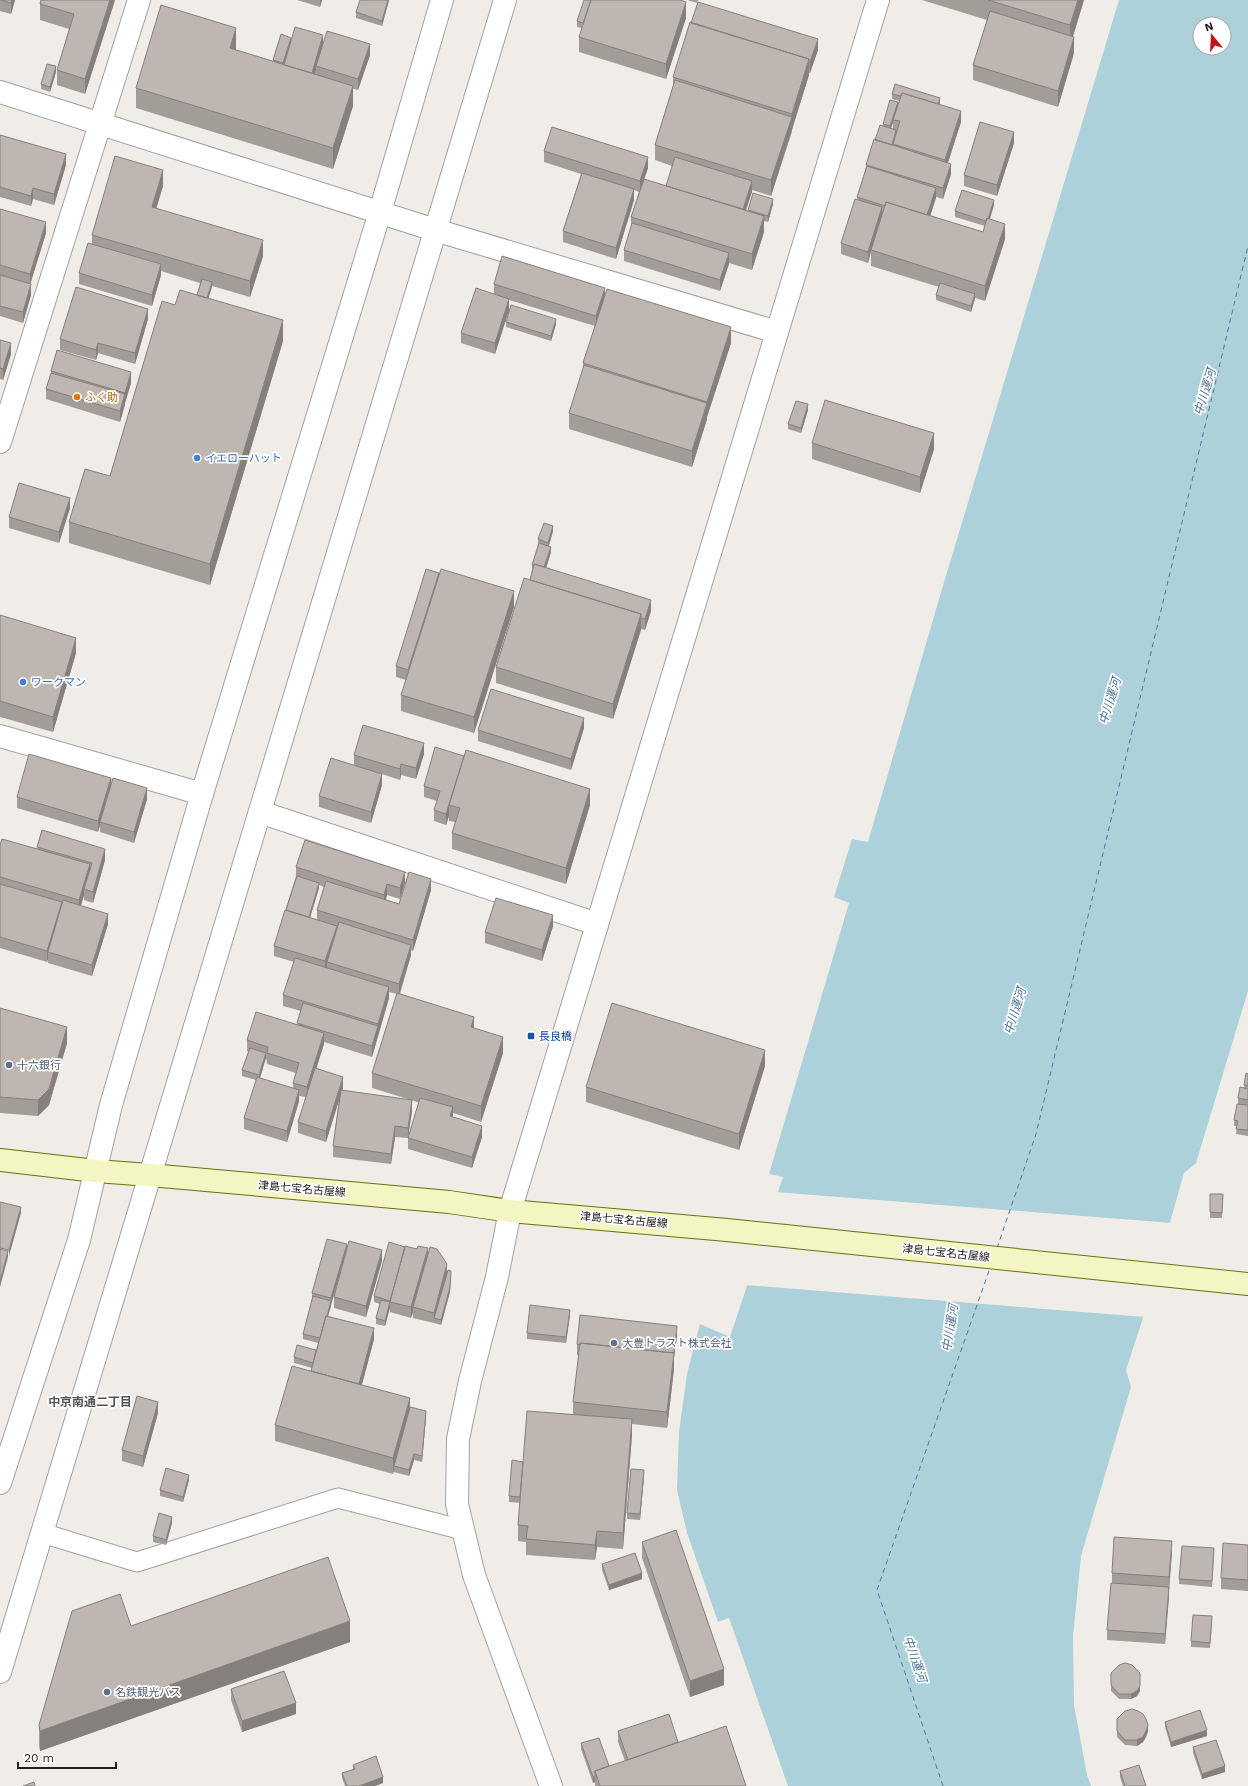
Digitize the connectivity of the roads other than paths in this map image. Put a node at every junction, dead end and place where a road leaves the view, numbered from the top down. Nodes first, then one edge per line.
1 (139, 0) edge
2 (442, 0) edge
3 (505, 0) edge
4 (878, 0) edge
5 (0, 92) edge
6 (99, 123) junction
7 (380, 212) junction
8 (435, 230) junction
9 (777, 332) junction
10 (0, 442) edge
11 (0, 736) edge
12 (202, 794) junction
13 (260, 812) junction
14 (597, 924) junction
15 (0, 1160) edge
16 (96, 1171) junction
17 (150, 1175) junction
18 (510, 1211) junction
19 (1248, 1284) edge
20 (0, 1483) edge
21 (463, 1530) junction
22 (42, 1533) junction
23 (0, 1672) edge
24 (551, 1786) edge

1 - 6 street
2 - 7 street
3 - 8 street
4 - 9 street
5 - 6 street
6 - 7 street
6 - 10 street
7 - 8 street
7 - 12 street
8 - 9 street
8 - 13 street
9 - 14 street
11 - 12 street
12 - 16 street
13 - 14 street
13 - 17 street
14 - 18 street
15 - 16 main road, 津島七宝名古屋線
16 - 17 main road, 津島七宝名古屋線
16 - 20 street
17 - 18 main road, 津島七宝名古屋線
17 - 22 street
18 - 19 main road, 津島七宝名古屋線
18 - 21 street
21 - 22 lane
21 - 24 street
22 - 23 street

